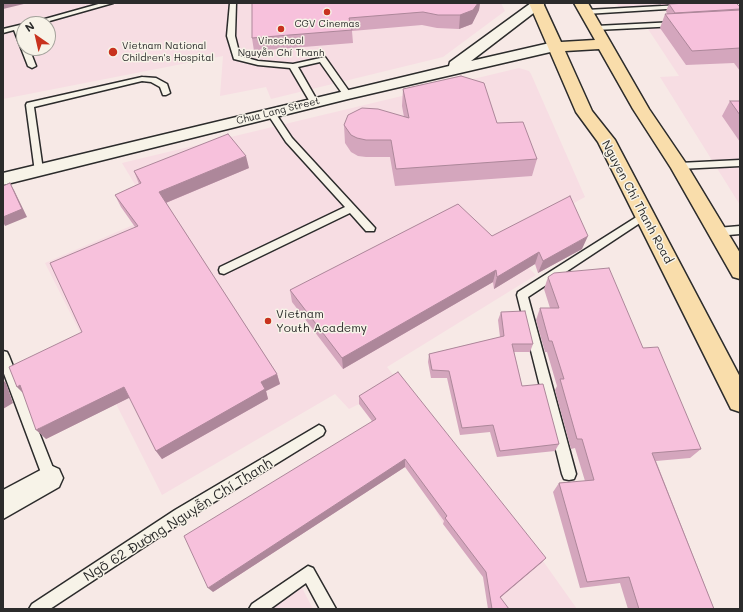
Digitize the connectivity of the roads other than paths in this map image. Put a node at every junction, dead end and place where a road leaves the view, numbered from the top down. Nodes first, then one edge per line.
1 (110, 3) edge
2 (233, 3) edge
3 (536, 4) edge
4 (692, 7) edge
5 (584, 8) edge
6 (56, 17) edge
7 (685, 23) edge
8 (16, 28) edge
9 (3, 31) edge
10 (600, 36) junction
11 (554, 47) junction
12 (28, 56) edge
13 (32, 66) dead end
14 (293, 66) junction
15 (448, 70) junction
16 (166, 93) dead end
17 (347, 94) junction
18 (314, 102) junction
19 (271, 113) junction
20 (740, 163) edge
21 (679, 166) junction
22 (38, 170) junction
23 (3, 179) edge
24 (351, 208) junction
25 (646, 215) junction
26 (370, 228) dead end
27 (740, 230) edge
28 (717, 232) junction
29 (224, 270) dead end
30 (740, 272) edge
31 (3, 356) edge
32 (740, 401) edge
33 (319, 431) dead end
34 (569, 474) dead end
35 (50, 478) joint
36 (3, 505) edge
37 (37, 609) edge
38 (257, 609) edge
39 (328, 609) edge

1 - 6 lane
2 - 14 lane
3 - 11 main road, Nguyen Chi Thanh Road
3 - 15 street
4 - 5 lane
5 - 10 main road
7 - 10 lane
8 - 9 lane
10 - 11 main road
10 - 21 main road
11 - 15 street, Chua Lang Street
11 - 25 main road, Nguyen Chi Thanh Road
12 - 13 lane
14 - 17 lane
14 - 18 lane
15 - 17 street, Chua Lang Street
16 - 22 lane
17 - 18 street, Chua Lang Street
18 - 19 street, Chua Lang Street
19 - 22 street, Chua Lang Street
19 - 24 lane
20 - 21 lane
21 - 28 main road
22 - 23 street, Chua Lang Street
24 - 26 lane
24 - 29 lane
25 - 32 main road, Nguyen Chi Thanh Road
25 - 34 lane
27 - 28 lane
28 - 30 main road
31 - 35 lane
33 - 37 lane, Ngõ 62 Đường Nguyễn Chí Thanh
35 - 36 street
38 - 39 lane

